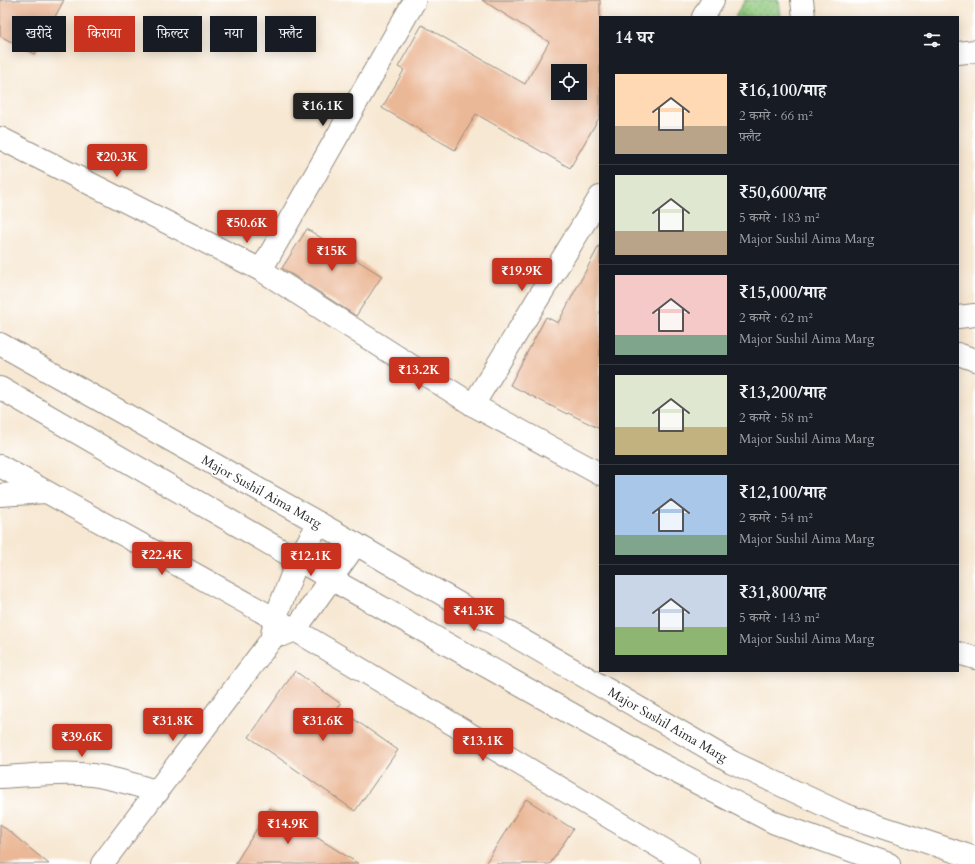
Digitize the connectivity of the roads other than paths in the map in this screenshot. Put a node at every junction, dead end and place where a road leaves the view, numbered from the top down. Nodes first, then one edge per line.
1 (414, 0) edge
2 (713, 0) edge
3 (802, 0) edge
4 (704, 16) edge
5 (804, 16) edge
6 (975, 51) edge
7 (959, 52) edge
8 (0, 138) edge
9 (599, 199) edge
10 (261, 270) junction
11 (975, 315) edge
12 (959, 317) edge
13 (0, 344) edge
14 (959, 354) edge
15 (975, 360) edge
16 (0, 388) edge
17 (473, 405) junction
18 (0, 466) edge
19 (599, 473) edge
20 (46, 492) junction
21 (0, 495) edge
22 (319, 523) junction
23 (356, 544) junction
24 (298, 559) junction
25 (331, 579) junction
26 (275, 619) junction
27 (295, 630) junction
28 (271, 640) junction
29 (959, 653) edge
30 (975, 658) edge
31 (0, 777) edge
32 (158, 792) junction
33 (975, 858) edge
34 (102, 864) edge
35 (688, 864) edge
36 (889, 864) edge

1 - 10 street
2 - 4 street
3 - 5 street
6 - 7 street
8 - 10 street
9 - 17 street
10 - 17 street
11 - 12 street
13 - 22 street, Major Sushil Aima Marg
14 - 15 street
16 - 24 street
17 - 19 street
18 - 20 street
20 - 21 street
20 - 26 street
22 - 23 street, Major Sushil Aima Marg
22 - 24 street
23 - 25 street
23 - 33 street, Major Sushil Aima Marg
24 - 25 street
24 - 26 street
25 - 27 street
25 - 36 street
26 - 27 street
26 - 28 street
27 - 28 street
27 - 35 street
28 - 32 street
29 - 30 street
31 - 32 street
32 - 34 street

